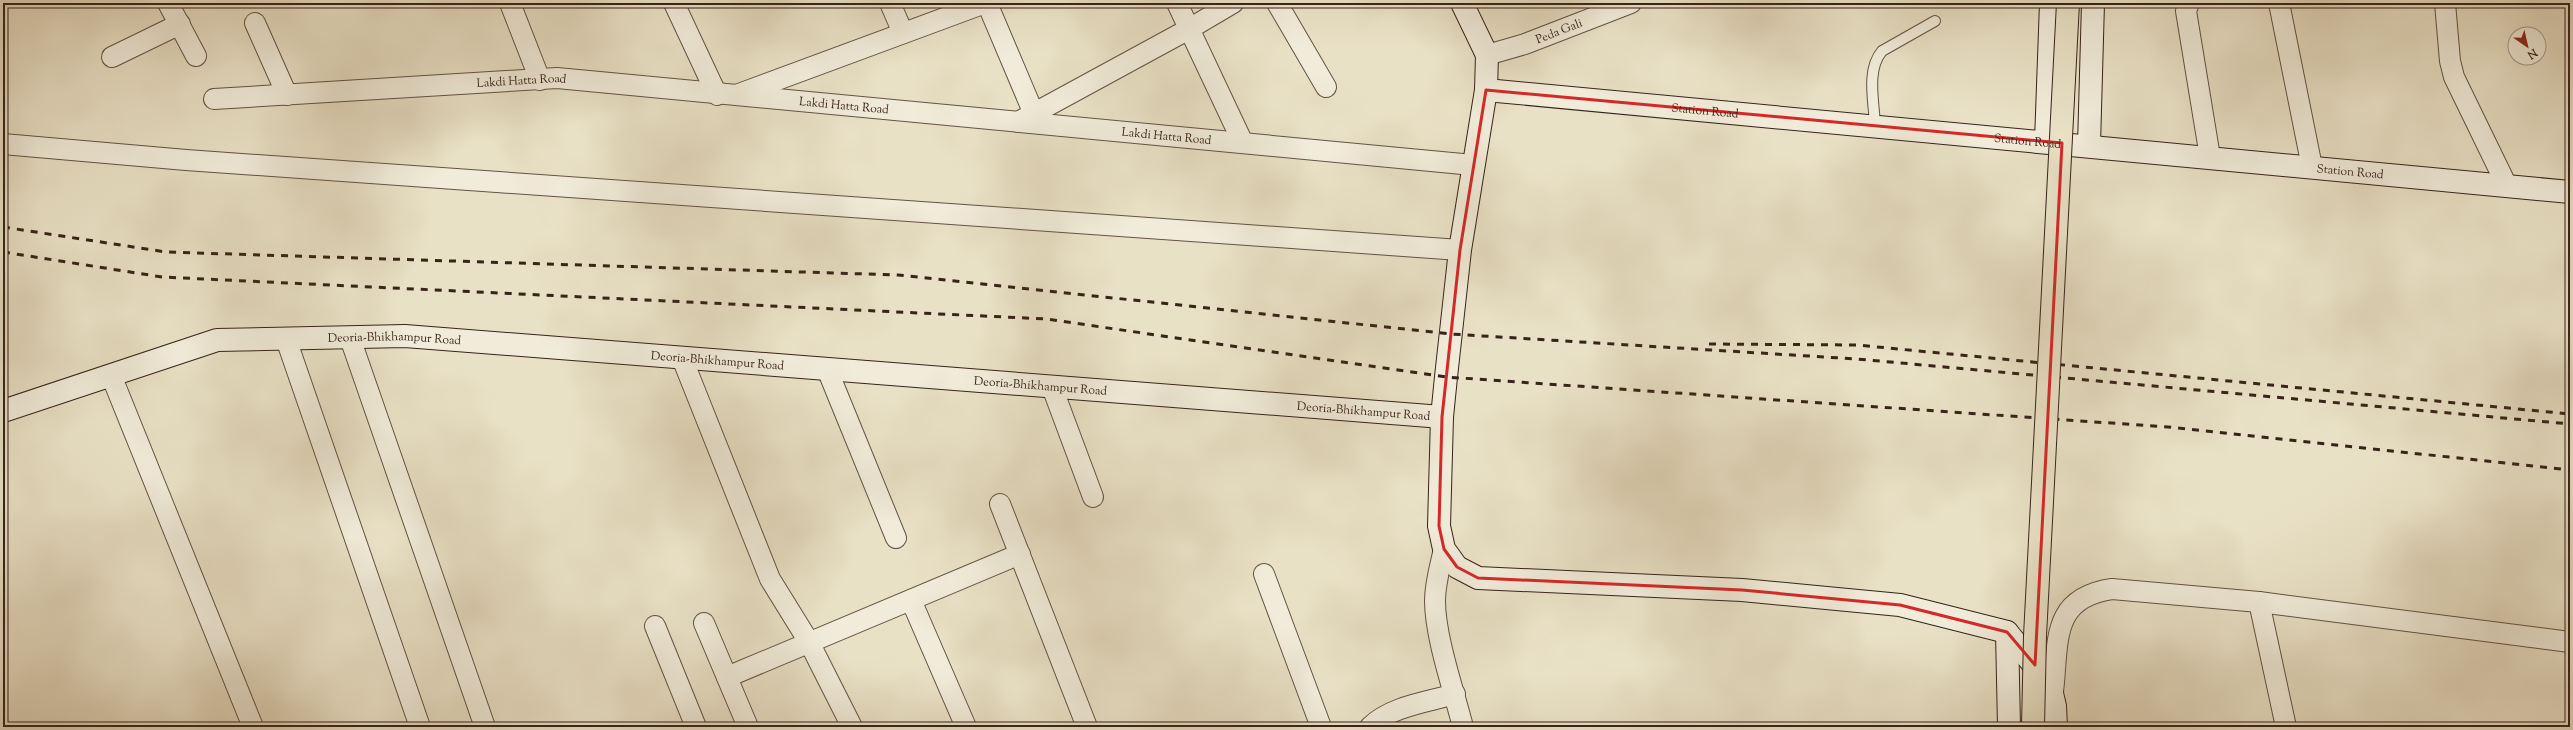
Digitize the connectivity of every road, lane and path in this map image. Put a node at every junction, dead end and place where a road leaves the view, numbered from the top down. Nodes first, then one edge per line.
1 (168, 3) edge
2 (510, 3) edge
3 (674, 3) edge
4 (890, 3) edge
5 (986, 3) edge
6 (1176, 3) edge
7 (1233, 3) edge
8 (1277, 3) edge
9 (1462, 3) edge
10 (1631, 3) edge
11 (2051, 3) edge
12 (2068, 3) edge
13 (2093, 3) edge
14 (2189, 3) edge
15 (2279, 3) edge
16 (2445, 3) edge
17 (1935, 21) dead end
18 (256, 23) dead end
19 (180, 24) junction
20 (1189, 29) junction
21 (903, 34) junction
22 (1486, 55) junction
23 (196, 56) dead end
24 (112, 57) dead end
25 (540, 80) junction
26 (1326, 87) dead end
27 (1486, 90) junction
28 (287, 95) junction
29 (726, 95) junction
30 (214, 99) dead end
31 (1026, 118) junction
32 (1875, 125) junction
33 (2046, 141) junction
34 (1243, 143) junction
35 (3, 144) edge
36 (2089, 145) junction
37 (2210, 157) junction
38 (1473, 165) junction
39 (2312, 167) junction
40 (2508, 186) junction
41 (2570, 192) edge
42 (1460, 250) junction
43 (350, 338) junction
44 (286, 339) junction
45 (682, 358) junction
46 (827, 369) junction
47 (111, 375) junction
48 (1052, 387) junction
49 (3, 411) edge
50 (1442, 417) junction
51 (1093, 497) dead end
52 (1000, 504) dead end
53 (896, 538) dead end
54 (1444, 550) junction
55 (1020, 554) junction
56 (1264, 574) dead end
57 (911, 600) junction
58 (2259, 602) junction
59 (704, 623) dead end
60 (654, 626) dead end
61 (2007, 632) junction
62 (809, 642) junction
63 (2570, 642) edge
64 (727, 677) junction
65 (2053, 692) junction
66 (1455, 694) junction
67 (253, 727) edge
68 (420, 727) edge
69 (485, 727) edge
70 (696, 727) edge
71 (748, 727) edge
72 (852, 727) edge
73 (966, 727) edge
74 (1087, 727) edge
75 (1321, 727) edge
76 (1370, 727) edge
77 (1463, 727) edge
78 (2009, 727) edge
79 (2033, 727) edge
80 (2056, 727) edge
81 (2286, 727) edge

1 - 19 street
2 - 25 street
3 - 29 street
4 - 21 street
5 - 21 street
5 - 31 street
6 - 20 street
7 - 20 street
8 - 26 street
9 - 22 main road
10 - 22 street, Peda Gali
11 - 33 main road
12 - 79 main road, bridge
13 - 36 main road
14 - 37 street
15 - 39 street
16 - 40 street
17 - 32 lane
18 - 28 street
19 - 23 street
19 - 24 street
20 - 31 street
20 - 34 street
21 - 29 street
22 - 27 main road
25 - 28 street, Lakdi Hatta Road
25 - 29 street, Lakdi Hatta Road
27 - 32 main road, Station Road
27 - 38 main road
28 - 30 street, Lakdi Hatta Road
29 - 31 street, Lakdi Hatta Road
31 - 34 street, Lakdi Hatta Road
32 - 33 main road, Station Road
33 - 36 main road, Station Road
34 - 38 street, Lakdi Hatta Road
35 - 42 street
36 - 37 main road, Station Road
37 - 39 main road, Station Road
38 - 42 main road
39 - 40 main road, Station Road
40 - 41 main road, Station Road
42 - 50 main road
43 - 44 main road, Deoria-Bhikhampur Road
43 - 45 main road, Deoria-Bhikhampur Road
43 - 69 street
44 - 47 main road, Deoria-Bhikhampur Road
44 - 68 street
45 - 46 main road, Deoria-Bhikhampur Road
45 - 62 street
46 - 48 main road, Deoria-Bhikhampur Road
46 - 53 street
47 - 49 main road, Deoria-Bhikhampur Road
47 - 67 street
48 - 50 main road, Deoria-Bhikhampur Road
48 - 51 street
50 - 54 main road
52 - 55 street
54 - 61 main road
54 - 66 street
55 - 57 street
55 - 74 street
56 - 75 street
57 - 62 street
57 - 73 street
58 - 63 street
58 - 65 street
58 - 81 street
59 - 64 street
60 - 70 street
61 - 65 main road
61 - 78 main road
62 - 64 street
62 - 72 street
64 - 71 street
65 - 80 main road
66 - 76 street
66 - 77 street

